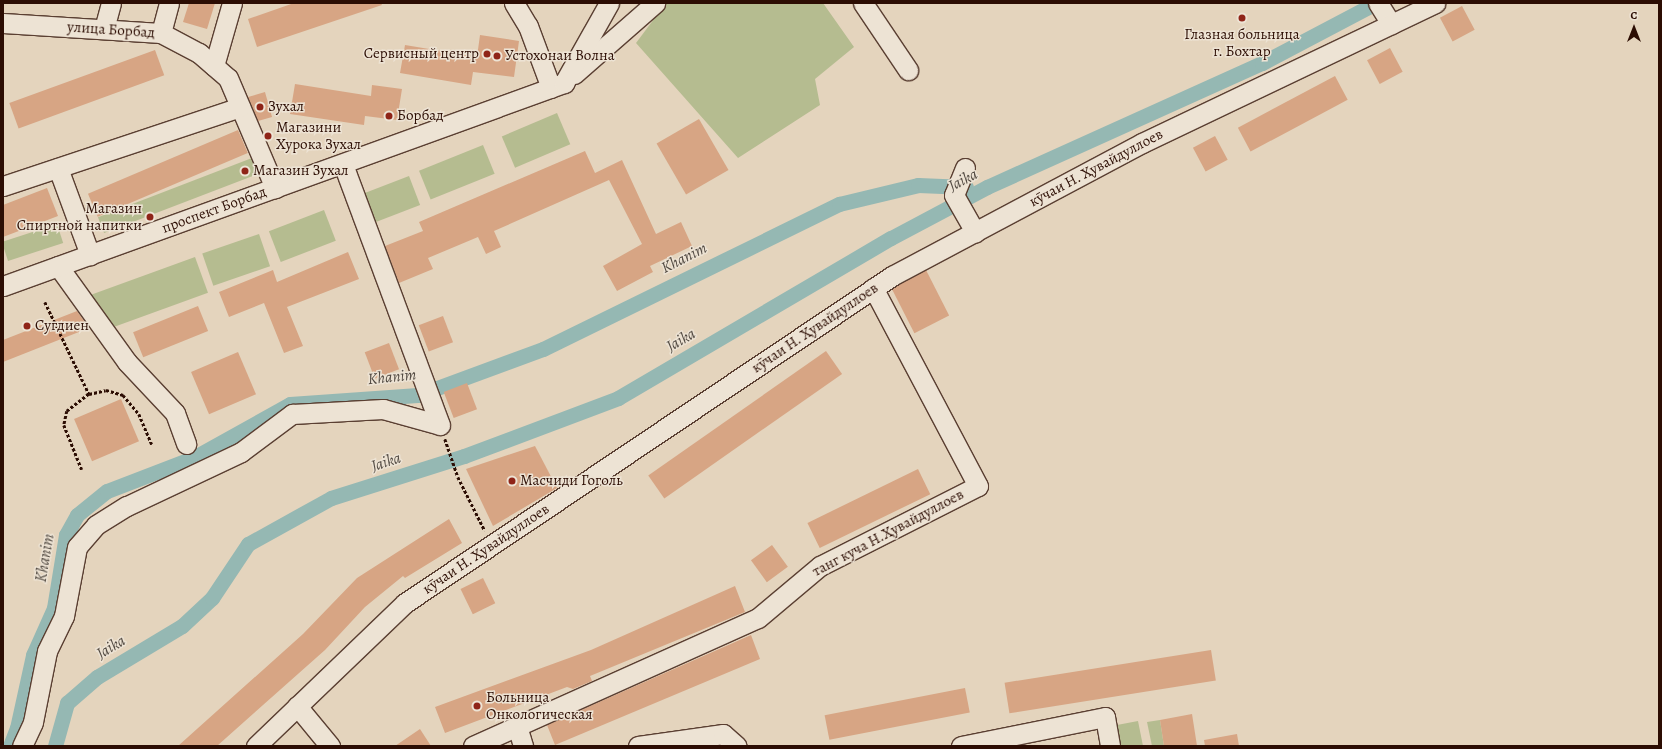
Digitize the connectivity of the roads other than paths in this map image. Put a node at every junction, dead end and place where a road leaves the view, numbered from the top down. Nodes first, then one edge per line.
1 (111, 3) edge
2 (169, 3) edge
3 (232, 3) edge
4 (514, 3) edge
5 (608, 3) edge
6 (655, 3) edge
7 (864, 3) edge
8 (1378, 3) edge
9 (1435, 3) edge
10 (3, 23) edge
11 (1391, 24) junction
12 (104, 29) junction
13 (161, 33) junction
14 (214, 66) junction
15 (908, 70) dead end
16 (558, 85) junction
17 (240, 107) junction
18 (343, 164) junction
19 (58, 168) junction
20 (965, 168) dead end
21 (3, 186) edge
22 (275, 188) junction
23 (975, 232) junction
24 (90, 255) junction
25 (58, 266) junction
26 (3, 286) edge
27 (873, 288) junction
28 (186, 444) dead end
29 (297, 706) junction
30 (517, 726) junction
31 (22, 746) edge
32 (256, 746) edge
33 (330, 746) edge
34 (473, 746) edge
35 (523, 746) edge
36 (638, 746) edge
37 (737, 746) edge
38 (961, 746) edge
39 (1110, 746) edge

1 - 12 street
2 - 13 street
3 - 14 street
4 - 16 street
5 - 16 street
6 - 16 street
7 - 15 street
8 - 11 street
9 - 11 street, кӯчаи Н. Ҳувайдуллоев
10 - 12 street, улица Борбад
11 - 23 street, кӯчаи Н. Ҳувайдуллоев
12 - 13 street, улица Борбад
13 - 14 street, улица Борбад
14 - 17 street, улица Борбад
16 - 18 street, проспект Борбад
17 - 19 street
17 - 22 street, улица Борбад
18 - 22 street, проспект Борбад
18 - 31 street
19 - 21 street
19 - 24 street
20 - 23 street
22 - 24 street, проспект Борбад
23 - 27 street, кӯчаи Н. Ҳувайдуллоев
24 - 25 street, проспект Борбад
25 - 26 street, проспект Борбад
25 - 28 street
27 - 29 street, кӯчаи Н. Ҳувайдуллоев
27 - 30 street, танг куча Н.Ҳувайдуллоев
29 - 32 street, кӯчаи Н. Ҳувайдуллоев
29 - 33 street
30 - 34 street, танг куча Н.Ҳувайдуллоев
30 - 35 street
36 - 37 street
38 - 39 street

